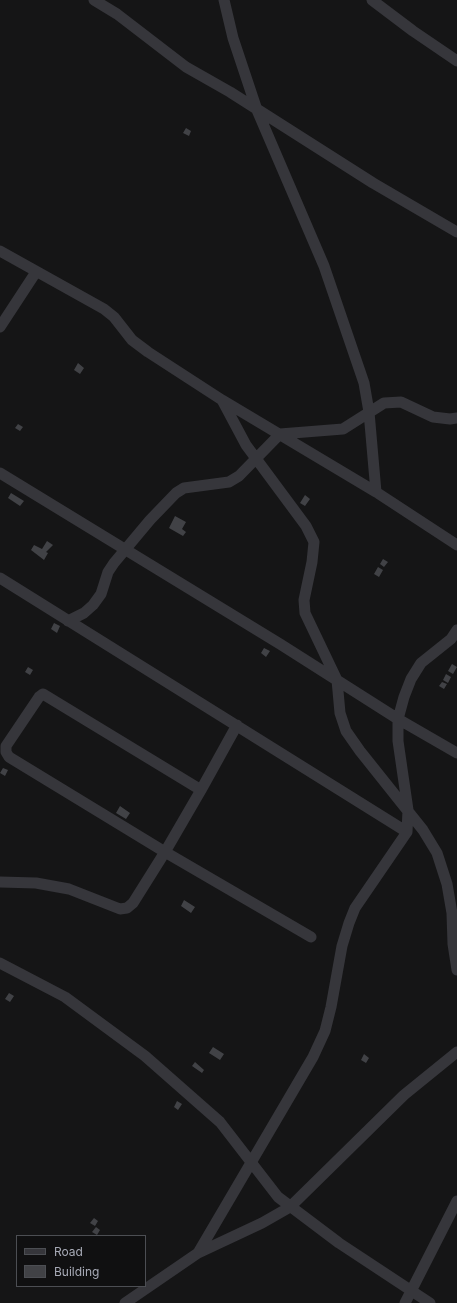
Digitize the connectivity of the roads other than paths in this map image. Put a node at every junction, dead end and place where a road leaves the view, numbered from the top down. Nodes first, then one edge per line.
1 (94, 0) edge
2 (224, 0) edge
3 (372, 0) edge
4 (457, 61) edge
5 (257, 110) junction
6 (457, 232) edge
7 (0, 251) edge
8 (36, 272) junction
9 (0, 327) edge
10 (222, 400) junction
11 (369, 412) junction
12 (457, 418) edge
13 (280, 434) junction
14 (256, 459) junction
15 (0, 473) edge
16 (376, 492) junction
17 (457, 545) edge
18 (125, 550) junction
19 (0, 578) edge
20 (68, 621) junction
21 (455, 637) edge
22 (337, 680) junction
23 (398, 719) junction
24 (237, 725) junction
25 (457, 753) edge
26 (201, 790) junction
27 (408, 810) junction
28 (407, 832) junction
29 (166, 852) junction
30 (0, 882) edge
31 (452, 887) edge
32 (311, 937) dead end
33 (0, 963) edge
34 (457, 970) edge
35 (457, 1052) edge
36 (252, 1162) junction
37 (457, 1200) edge
38 (290, 1207) junction
39 (198, 1253) junction
40 (411, 1290) junction
41 (125, 1303) edge
42 (405, 1303) edge
43 (430, 1303) edge

1 - 5 street
2 - 5 street
3 - 4 street
5 - 6 street
5 - 11 street
7 - 8 street
8 - 9 street
8 - 10 street
10 - 13 street
10 - 14 street
11 - 12 street
11 - 13 street
11 - 16 street
13 - 14 street
13 - 16 street
14 - 18 street
14 - 22 street
15 - 18 street
16 - 17 street
18 - 20 street
18 - 22 street
19 - 20 street
20 - 24 street
21 - 23 street
22 - 23 street
22 - 27 street
23 - 25 street
23 - 27 street
24 - 26 street
24 - 28 street
26 - 29 street
26 - 29 street
27 - 28 street
27 - 31 street
28 - 36 street
29 - 30 street
29 - 32 street
31 - 34 street
33 - 36 street
35 - 38 street
36 - 38 street
36 - 39 street
37 - 40 street
38 - 39 street
38 - 40 street
39 - 41 street
40 - 42 street
40 - 43 street

